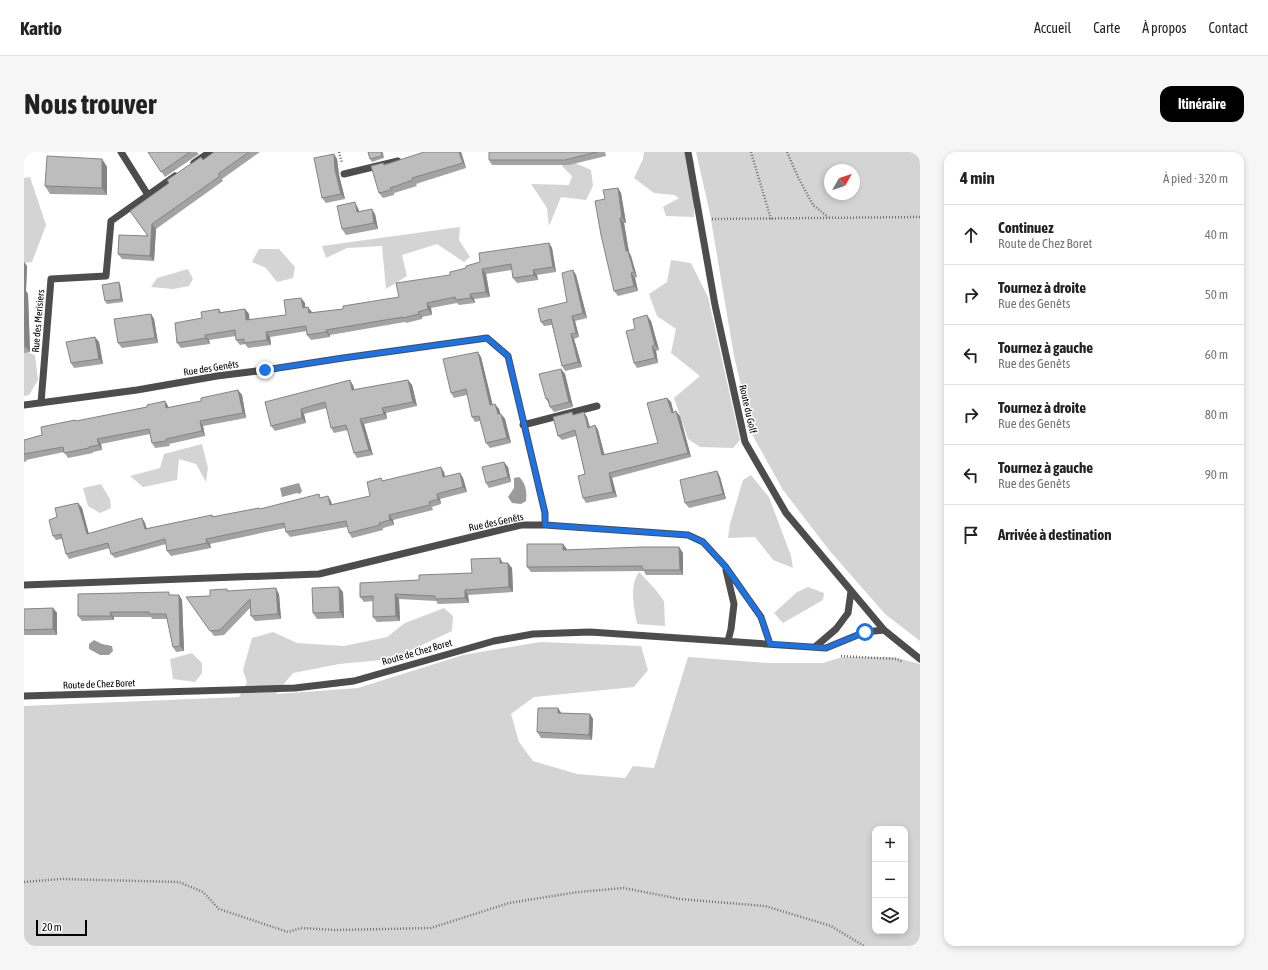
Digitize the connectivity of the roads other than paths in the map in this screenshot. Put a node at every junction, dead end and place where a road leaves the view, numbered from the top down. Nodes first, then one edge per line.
1 (121, 152) edge
2 (210, 152) edge
3 (688, 152) edge
4 (404, 159) edge
5 (344, 174) dead end
6 (148, 195) junction
7 (41, 403) junction
8 (24, 406) edge
9 (597, 406) dead end
10 (524, 425) junction
11 (545, 525) junction
12 (725, 566) junction
13 (24, 585) edge
14 (852, 591) junction
15 (884, 630) junction
16 (728, 641) junction
17 (770, 644) junction
18 (815, 647) junction
19 (920, 659) edge
20 (24, 696) edge

1 - 6 street
2 - 6 street, Rue des Merisiers
3 - 14 street, Route du Golf
4 - 5 street
6 - 7 street, Rue des Merisiers
7 - 8 street, Rue des Genêts
7 - 10 street, Rue des Genêts
9 - 10 street
10 - 11 street, Rue des Genêts
11 - 12 street, Rue des Genêts
11 - 13 street, Rue des Genêts
12 - 16 street, Rue des Genêts
12 - 17 street, Rue des Genêts
14 - 15 street, Route du Golf
14 - 18 street
15 - 18 street, Route de Chez Boret
15 - 19 street, Route du Golf
16 - 17 street, Route de Chez Boret
16 - 20 street, Route de Chez Boret
17 - 18 street, Route de Chez Boret

